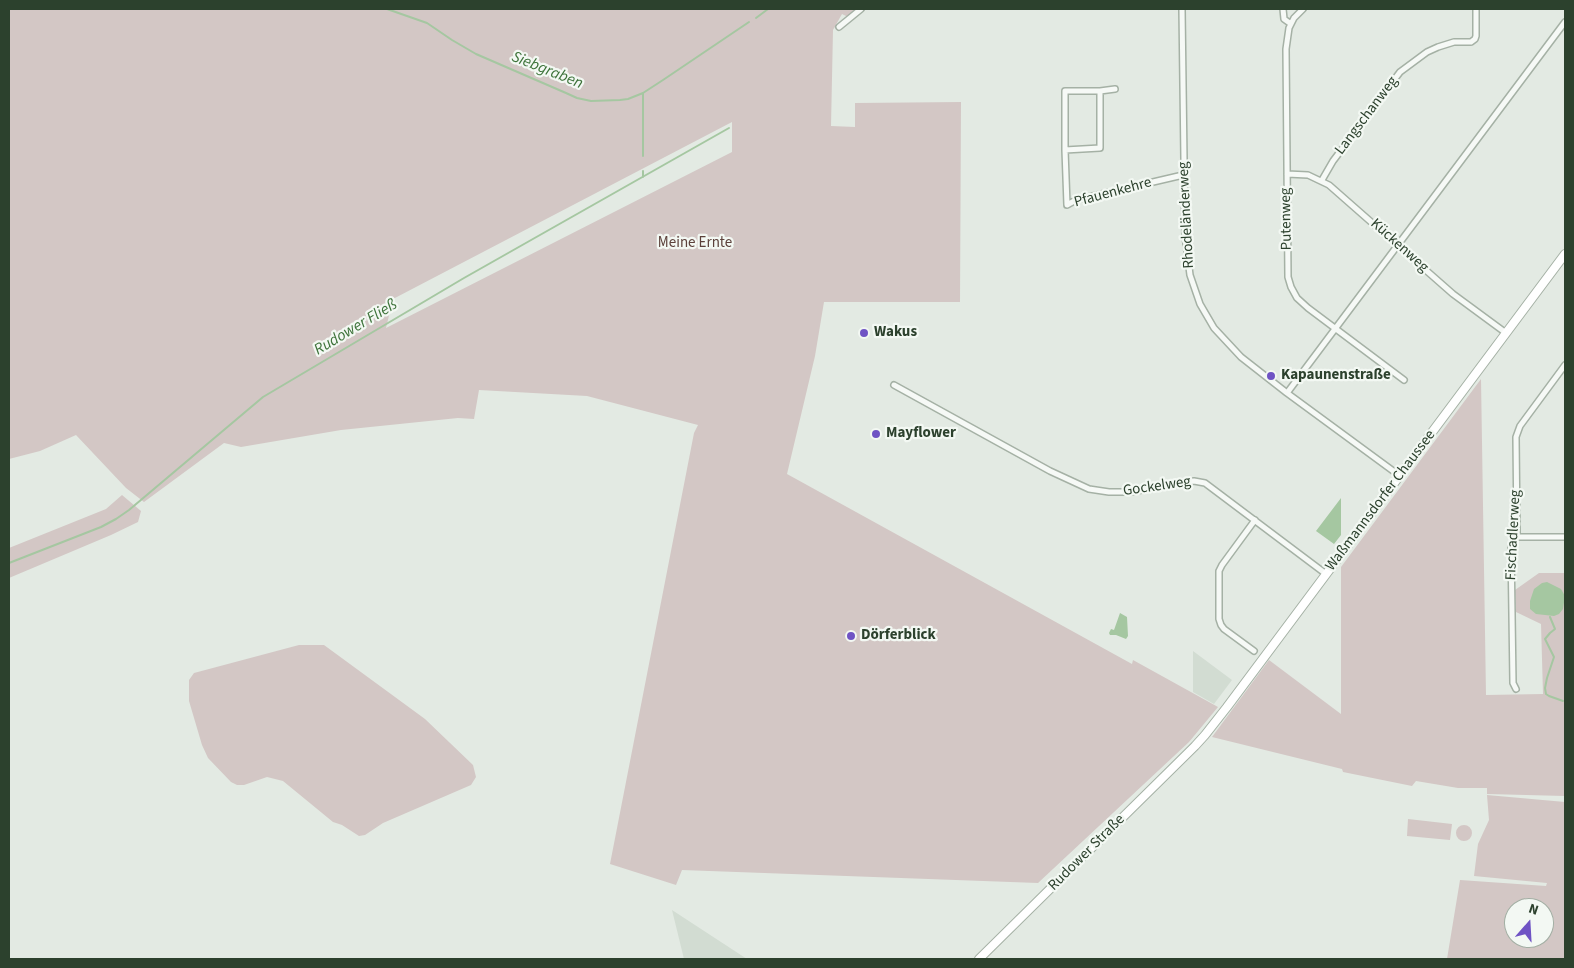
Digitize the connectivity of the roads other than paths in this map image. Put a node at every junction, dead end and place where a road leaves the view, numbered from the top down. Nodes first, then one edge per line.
1 (861, 9) edge
2 (1182, 9) edge
3 (1283, 9) edge
4 (1303, 9) edge
5 (1476, 9) edge
6 (1565, 22) edge
7 (1291, 24) junction
8 (839, 27) dead end
9 (1115, 89) dead end
10 (1100, 91) junction
11 (1065, 150) junction
12 (1287, 174) junction
13 (1184, 175) junction
14 (1322, 180) junction
15 (1398, 246) junction
16 (1565, 254) edge
17 (1336, 329) junction
18 (1506, 333) junction
19 (1565, 365) edge
20 (1404, 380) dead end
21 (894, 385) dead end
22 (1287, 393) junction
23 (1400, 476) junction
24 (1255, 520) junction
25 (1565, 537) edge
26 (1516, 538) junction
27 (1326, 574) junction
28 (1254, 651) dead end
29 (1516, 689) dead end
30 (1195, 746) joint
31 (980, 959) edge

1 - 8 street
2 - 13 street, Rhodeländerweg
3 - 7 street
4 - 7 street, Putenweg
5 - 14 street, Langschanweg
6 - 15 street
7 - 12 street, Putenweg
9 - 10 street
10 - 11 street
10 - 11 street, Pfauenkehre
11 - 13 street, Pfauenkehre
12 - 14 street, Kückenweg
12 - 17 street, Putenweg
13 - 22 street, Rhodeländerweg
14 - 15 street, Kückenweg
15 - 17 street
15 - 18 street, Kückenweg
16 - 18 street, Waßmannsdorfer Chaussee
17 - 20 street, Putenweg
17 - 22 street
18 - 23 street, Waßmannsdorfer Chaussee
19 - 26 street, Fischadlerweg
21 - 24 street, Gockelweg
22 - 23 street, Rhodeländerweg
23 - 27 street, Waßmannsdorfer Chaussee
24 - 27 street, Gockelweg
24 - 28 street
25 - 26 street
26 - 29 street, Fischadlerweg
27 - 30 street, Waßmannsdorfer Chaussee
30 - 31 street, Rudower Straße

